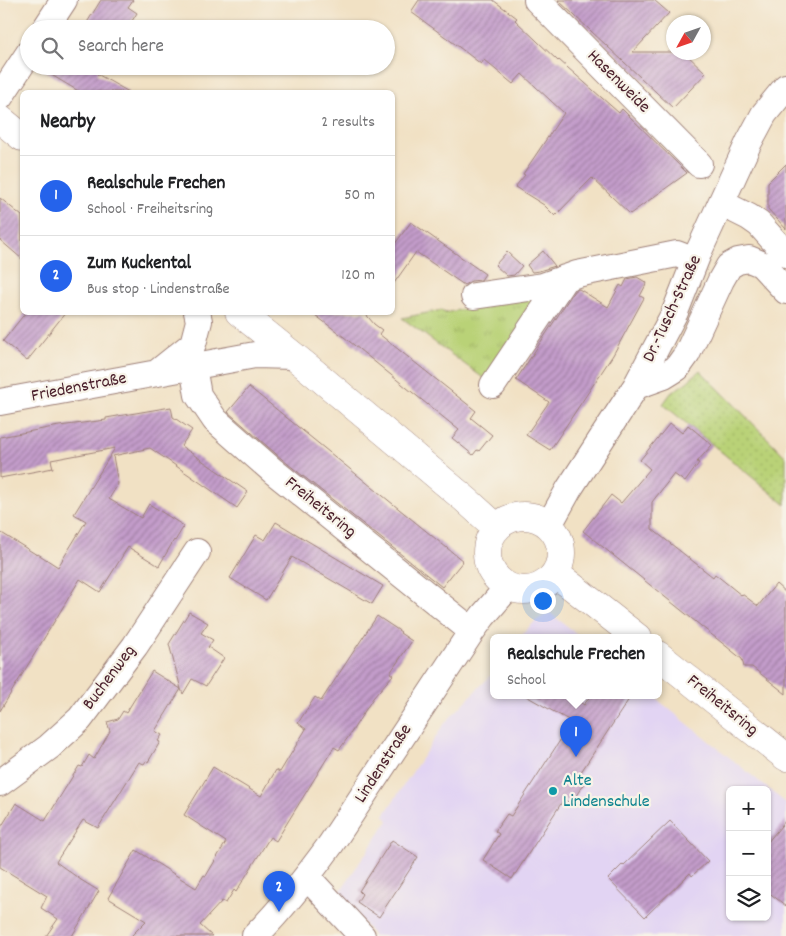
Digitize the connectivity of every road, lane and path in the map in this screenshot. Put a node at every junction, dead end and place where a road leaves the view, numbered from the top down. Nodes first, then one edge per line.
1 (64, 0) edge
2 (537, 0) edge
3 (51, 20) edge
4 (20, 67) edge
5 (786, 88) edge
6 (0, 97) edge
7 (0, 119) edge
8 (20, 135) edge
9 (699, 164) dead end
10 (721, 203) junction
11 (786, 254) edge
12 (695, 261) junction
13 (566, 278) junction
14 (786, 291) edge
15 (474, 296) dead end
16 (198, 315) edge
17 (243, 315) edge
18 (293, 356) junction
19 (193, 367) junction
20 (158, 373) junction
21 (492, 385) dead end
22 (636, 386) junction
23 (0, 402) edge
24 (549, 525) junction
25 (497, 528) junction
26 (197, 552) dead end
27 (556, 574) junction
28 (508, 587) junction
29 (472, 630) junction
30 (633, 634) edge
31 (662, 658) edge
32 (786, 757) edge
33 (0, 783) edge
34 (307, 877) junction
35 (255, 936) edge
36 (362, 936) edge

1 - 3 street
2 - 9 street, Hasenweide
4 - 6 street
5 - 10 street, Dr.-Tusch-Straße
7 - 8 main road
10 - 11 street
10 - 12 street, Dr.-Tusch-Straße
12 - 13 street
12 - 22 street, Dr.-Tusch-Straße
13 - 15 street
13 - 21 street
14 - 22 street
16 - 20 street, Friedenstraße
17 - 18 main road
18 - 19 street, Friedenstraße
18 - 25 main road
19 - 20 street, Friedenstraße
19 - 29 street, Freiheitsring
20 - 23 street, Friedenstraße
22 - 24 street, Dr.-Tusch-Straße
24 - 25 main road
24 - 27 main road
25 - 28 main road
26 - 33 street, Buchenweg
27 - 28 main road
27 - 30 main road
28 - 29 street, Lindenstraße
29 - 34 street, Lindenstraße
31 - 32 main road, Freiheitsring
34 - 35 street, Lindenstraße
34 - 36 street

